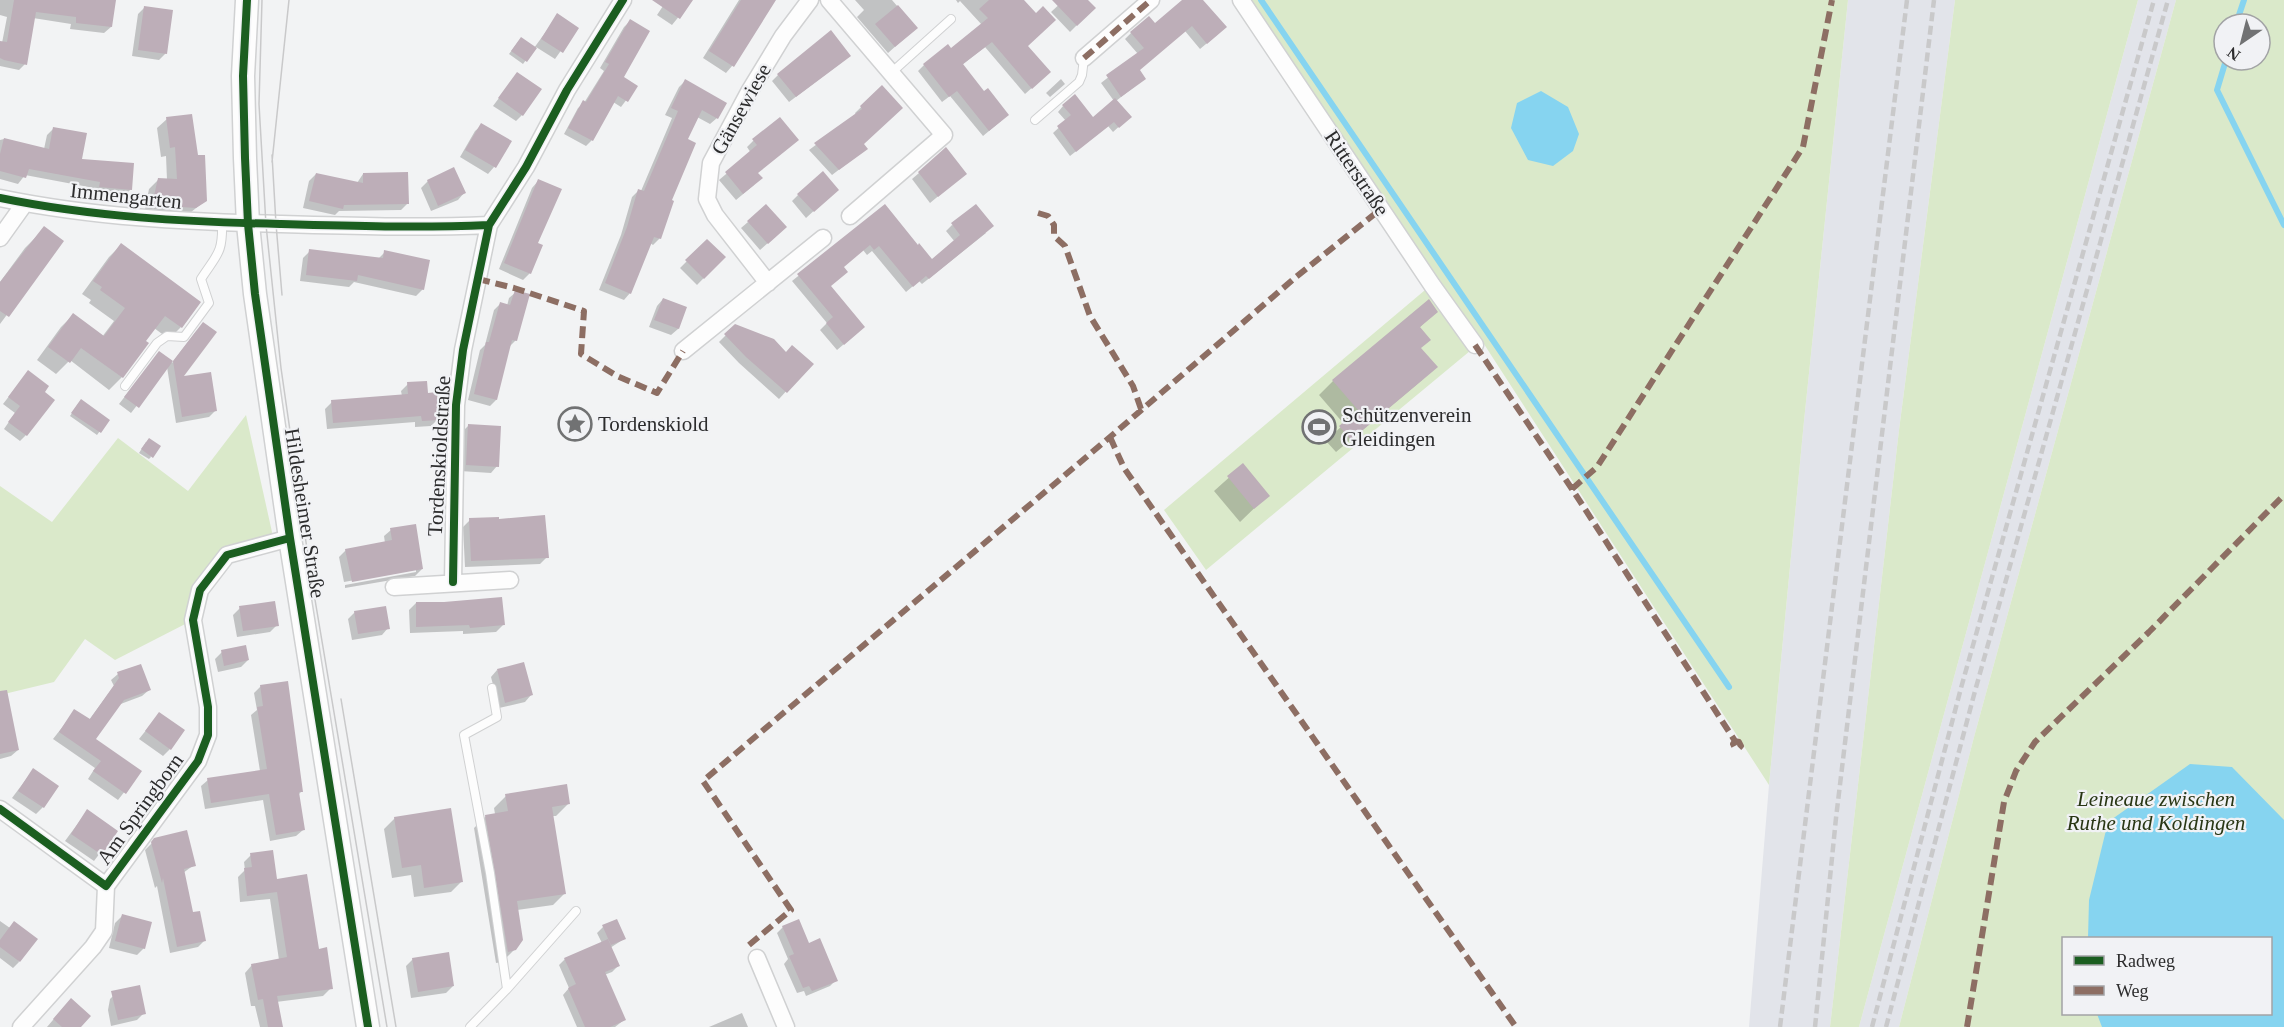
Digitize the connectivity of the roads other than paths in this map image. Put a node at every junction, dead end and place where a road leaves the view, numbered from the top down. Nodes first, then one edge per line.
1 (247, 0) edge
2 (623, 0) edge
3 (810, 0) edge
4 (829, 0) edge
5 (1151, 0) edge
6 (1241, 0) edge
7 (951, 19) dead end
8 (1084, 58) joint
9 (891, 73) junction
10 (1035, 120) dead end
11 (0, 198) edge
12 (25, 203) junction
13 (850, 216) dead end
14 (222, 222) junction
15 (248, 224) junction
16 (489, 225) junction
17 (0, 238) edge
18 (823, 238) dead end
19 (768, 283) junction
20 (1475, 345) dead end
21 (683, 351) dead end
22 (126, 386) dead end
23 (290, 538) junction
24 (510, 580) dead end
25 (453, 582) junction
26 (394, 587) dead end
27 (492, 688) dead end
28 (0, 809) edge
29 (106, 886) junction
30 (576, 911) dead end
31 (757, 958) dead end
32 (507, 989) junction
33 (21, 1027) edge
34 (368, 1027) edge
35 (470, 1027) edge
36 (786, 1027) edge

1 - 15 street, Hildesheimer Straße
2 - 16 street, Tordenskioldstraße
3 - 19 street, Gänsewiese
4 - 9 street
5 - 8 street
6 - 20 street, Ritterstraße
7 - 9 lane
8 - 10 lane
9 - 13 street
11 - 12 street, Immengarten
12 - 14 street, Immengarten
12 - 17 street
14 - 15 street, Immengarten
14 - 22 lane
15 - 16 street
15 - 23 street, Hildesheimer Straße
16 - 25 street, Tordenskioldstraße
18 - 19 street
19 - 21 street
23 - 29 street, Am Springborn
23 - 34 street, Hildesheimer Straße
24 - 25 street
25 - 26 street
27 - 32 lane
28 - 29 street, Am Springborn
29 - 33 street
30 - 32 lane
31 - 36 street
32 - 35 lane

